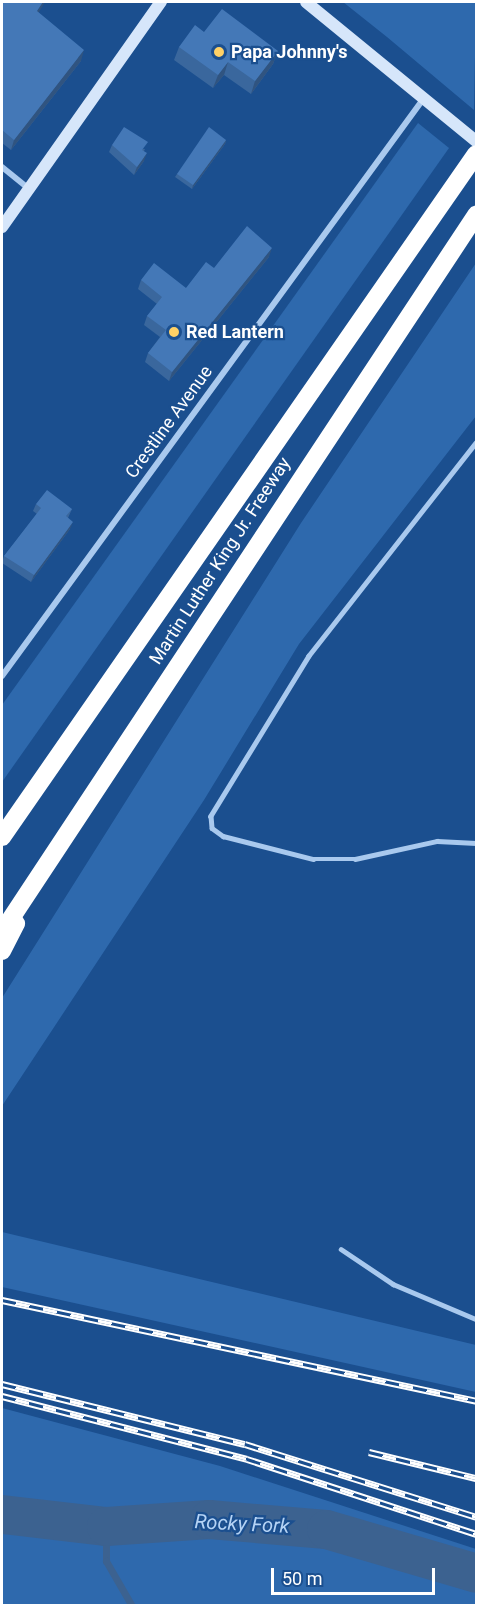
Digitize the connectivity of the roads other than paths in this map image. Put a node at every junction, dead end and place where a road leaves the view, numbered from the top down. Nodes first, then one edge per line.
1 (161, 2) edge
2 (306, 2) edge
3 (424, 98) junction
4 (477, 141) edge
5 (477, 154) edge
6 (2, 167) edge
7 (29, 189) junction
8 (477, 215) edge
9 (2, 227) edge
10 (477, 442) edge
11 (2, 676) edge
12 (2, 837) edge
13 (477, 843) edge
14 (54, 853) junction
15 (2, 932) edge
16 (2, 951) edge
17 (341, 1249) dead end
18 (477, 1319) edge

1 - 7 street
2 - 3 street
3 - 4 street
3 - 11 street, Crestline Avenue
5 - 12 highway, Martin Luther King Jr. Freeway
6 - 7 street
7 - 9 street
8 - 14 highway, Martin Luther King Jr. Freeway
10 - 13 lane
14 - 15 highway, Martin Luther King Jr. Freeway
14 - 16 highway
17 - 18 lane

